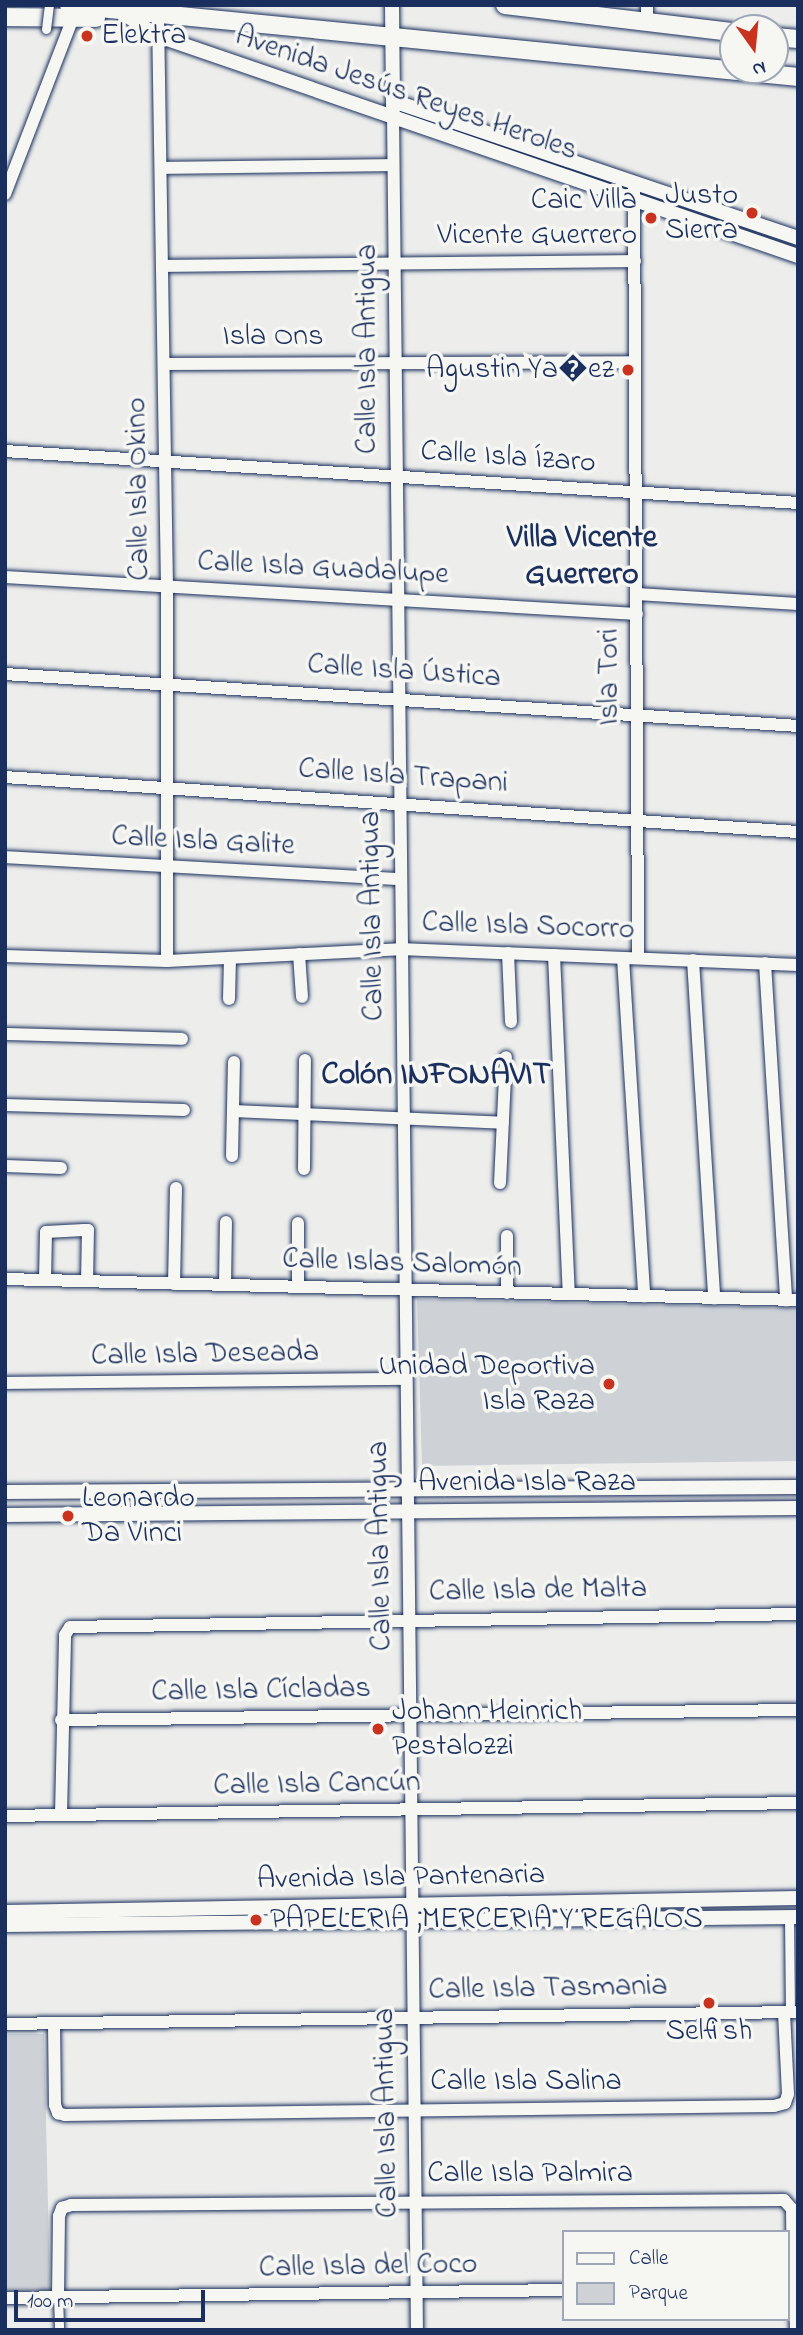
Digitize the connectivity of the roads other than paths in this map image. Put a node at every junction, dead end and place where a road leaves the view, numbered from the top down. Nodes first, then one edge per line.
1 (49, 5) edge
2 (392, 5) edge
3 (505, 5) edge
4 (71, 12) edge
5 (121, 12) junction
6 (642, 14) edge
7 (158, 15) junction
8 (5, 17) edge
9 (46, 29) dead end
10 (719, 29) edge
11 (393, 35) junction
12 (158, 36) junction
13 (798, 77) edge
14 (393, 108) junction
15 (393, 164) junction
16 (161, 168) junction
17 (634, 186) junction
18 (5, 194) edge
19 (634, 201) junction
20 (798, 238) edge
21 (798, 256) edge
22 (635, 261) junction
23 (393, 264) junction
24 (162, 266) junction
25 (394, 362) junction
26 (635, 362) junction
27 (164, 364) junction
28 (5, 451) edge
29 (165, 461) junction
30 (395, 477) junction
31 (636, 492) junction
32 (798, 503) edge
33 (5, 577) edge
34 (167, 586) junction
35 (637, 594) junction
36 (395, 600) junction
37 (798, 604) edge
38 (637, 614) junction
39 (5, 674) edge
40 (167, 682) junction
41 (396, 696) junction
42 (636, 716) junction
43 (798, 726) edge
44 (5, 777) edge
45 (166, 788) junction
46 (397, 803) junction
47 (638, 819) junction
48 (798, 832) edge
49 (5, 857) edge
50 (166, 866) junction
51 (399, 878) junction
52 (400, 949) junction
53 (508, 953) junction
54 (299, 954) junction
55 (554, 955) junction
56 (5, 956) edge
57 (230, 958) junction
58 (623, 958) junction
59 (638, 958) junction
60 (693, 960) junction
61 (167, 961) junction
62 (765, 963) junction
63 (798, 964) edge
64 (302, 997) dead end
65 (229, 999) dead end
66 (511, 1022) dead end
67 (5, 1034) edge
68 (182, 1039) dead end
69 (506, 1057) dead end
70 (305, 1060) dead end
71 (234, 1062) dead end
72 (5, 1105) edge
73 (184, 1110) dead end
74 (233, 1111) junction
75 (304, 1113) junction
76 (401, 1118) junction
77 (503, 1123) junction
78 (232, 1156) dead end
79 (5, 1166) edge
80 (61, 1168) dead end
81 (304, 1169) dead end
82 (500, 1183) dead end
83 (176, 1188) dead end
84 (226, 1222) dead end
85 (298, 1223) dead end
86 (507, 1236) dead end
87 (5, 1279) edge
88 (45, 1280) junction
89 (87, 1281) junction
90 (174, 1283) junction
91 (225, 1285) junction
92 (298, 1287) junction
93 (404, 1290) junction
94 (507, 1293) junction
95 (569, 1294) junction
96 (644, 1296) junction
97 (714, 1298) junction
98 (792, 1300) edge
99 (405, 1379) junction
100 (5, 1383) edge
101 (798, 1487) edge
102 (406, 1488) junction
103 (5, 1492) edge
104 (798, 1508) edge
105 (407, 1509) junction
106 (5, 1515) edge
107 (798, 1614) edge
108 (408, 1619) junction
109 (798, 1710) edge
110 (409, 1715) junction
111 (61, 1720) junction
112 (798, 1803) edge
113 (410, 1811) junction
114 (61, 1815) junction
115 (5, 1816) edge
116 (798, 1898) edge
117 (411, 1904) junction
118 (5, 1912) edge
119 (794, 1917) edge
120 (411, 1922) junction
121 (5, 1925) edge
122 (791, 2012) edge
123 (413, 2018) junction
124 (5, 2024) edge
125 (54, 2024) junction
126 (414, 2109) junction
127 (415, 2201) junction
128 (793, 2287) edge
129 (562, 2290) edge
130 (416, 2293) junction
131 (58, 2297) junction
132 (5, 2298) edge
133 (59, 2330) edge
134 (417, 2330) edge
135 (794, 2330) edge

1 - 9 street, bridge
2 - 11 street, Calle Isla Antigua
3 - 6 main road
4 - 5 main road
4 - 8 main road
4 - 18 street
5 - 7 main road
5 - 12 street, Avenida Jesús Reyes Heroles
6 - 10 main road
7 - 11 main road
7 - 12 street, Calle Isla Okino
11 - 13 main road
11 - 14 street, Calle Isla Antigua
12 - 14 street, Avenida Jesús Reyes Heroles
12 - 16 street, Calle Isla Okino
14 - 15 street, Calle Isla Antigua
14 - 17 street, Avenida Jesús Reyes Heroles
14 - 19 street, Avenida Jesús Reyes Heroles
15 - 16 street
15 - 23 street, Calle Isla Antigua
16 - 24 street, Calle Isla Okino
17 - 19 street, Isla Tori
17 - 20 street, Avenida Jesús Reyes Heroles
19 - 21 street, Avenida Jesús Reyes Heroles
19 - 22 street, Isla Tori
22 - 23 street
22 - 26 street, Isla Tori
23 - 24 street
23 - 25 street, Calle Isla Antigua
24 - 27 street, Calle Isla Okino
25 - 26 street, Isla Ons
25 - 27 street, Isla Ons
25 - 30 street, Calle Isla Antigua
26 - 31 street, Isla Tori
27 - 29 street, Calle Isla Okino
28 - 29 street, Calle Isla Ízaro
29 - 30 street, Calle Isla Ízaro
29 - 34 street, Calle Isla Okino
30 - 31 street, Calle Isla Ízaro
30 - 36 street, Calle Isla Antigua
31 - 32 street, Calle Isla Ízaro
31 - 35 street, Isla Tori
33 - 34 street, Calle Isla Guadalupe
34 - 36 street, Calle Isla Guadalupe
34 - 40 street, Calle Isla Okino
35 - 37 street
35 - 38 street, Isla Tori
36 - 38 street, Calle Isla Guadalupe
36 - 41 street, Calle Isla Antigua
38 - 42 street, Isla Tori
39 - 40 street, Calle Isla Ústica
40 - 41 street, Calle Isla Ústica
40 - 45 street, Calle Isla Okino
41 - 42 street, Calle Isla Ústica
41 - 46 street, Calle Isla Antigua
42 - 43 street, Calle Isla Ústica
42 - 47 street, Isla Tori
44 - 45 street, Calle Isla Trapani
45 - 46 street, Calle Isla Trapani
45 - 50 street, Calle Isla Okino
46 - 47 street, Calle Isla Trapani
46 - 51 street, Calle Isla Antigua
47 - 48 street, Calle Isla Trapani
47 - 59 street, Isla Tori
49 - 50 street, Calle Isla Galite
50 - 51 street, Calle Isla Galite
50 - 61 street, Calle Isla Okino
51 - 52 street, Calle Isla Antigua
52 - 53 street, Calle Isla Socorro
52 - 54 street, Calle Isla Socorro
52 - 76 street, Calle Isla Antigua
53 - 55 street, Calle Isla Socorro
53 - 66 street
54 - 57 street, Calle Isla Socorro
54 - 64 street
55 - 58 street, Calle Isla Socorro
55 - 95 street
56 - 61 street, Calle Isla Socorro
57 - 61 street, Calle Isla Socorro
57 - 65 street
58 - 59 street, Calle Isla Socorro
58 - 96 street
59 - 60 street, Calle Isla Socorro
60 - 62 street, Calle Isla Socorro
60 - 97 street
62 - 63 street, Calle Isla Socorro
62 - 98 street
67 - 68 street
69 - 77 street
70 - 75 street
71 - 74 street
72 - 73 street
74 - 75 street
74 - 78 street
75 - 76 street
75 - 81 street
76 - 77 street
76 - 93 street, Calle Isla Antigua
77 - 82 street
79 - 80 street
83 - 90 street
84 - 91 street
85 - 92 street
86 - 94 street
87 - 88 street, Calle Islas Salomón
88 - 89 street, Calle Islas Salomón
88 - 89 street
89 - 90 street, Calle Islas Salomón
90 - 91 street, Calle Islas Salomón
91 - 92 street, Calle Islas Salomón
92 - 93 street, Calle Islas Salomón
93 - 94 street, Calle Islas Salomón
93 - 99 street, Calle Isla Antigua
94 - 95 street, Calle Islas Salomón
95 - 96 street, Calle Islas Salomón
96 - 97 street, Calle Islas Salomón
97 - 98 street, Calle Islas Salomón
99 - 100 street, Calle Isla Deseada
99 - 102 street, Calle Isla Antigua
101 - 102 street, Avenida Isla Raza
102 - 103 street, Avenida Isla Raza
102 - 105 street, Calle Isla Antigua
104 - 105 street, Avenida Isla Raza
105 - 106 street, Avenida Isla Raza
105 - 108 street, Calle Isla Antigua
107 - 108 street, Calle Isla de Malta
108 - 110 street, Calle Isla Antigua
108 - 111 street, Calle Isla de Malta
109 - 110 street, Calle Isla Cícladas
110 - 111 street, Calle Isla Cícladas
110 - 113 street, Calle Isla Antigua
111 - 114 street
112 - 113 street, Calle Isla Cancún
113 - 114 street, Calle Isla Cancún
113 - 117 street, Calle Isla Antigua
114 - 115 street, Calle Isla Cancún
116 - 117 street, Avenida Isla Pantenaria
117 - 118 street, Avenida Isla Pantenaria
117 - 120 street, Calle Isla Antigua
119 - 120 street, Avenida Isla Pantenaria
119 - 122 street
120 - 121 street, Avenida Isla Pantenaria
120 - 123 street, Calle Isla Antigua
122 - 123 street, Calle Isla Tasmania
122 - 126 street, Calle Isla Salina
123 - 125 street, Calle Isla Tasmania
123 - 126 street, Calle Isla Antigua
124 - 125 street, Calle Isla Tasmania
125 - 126 street, Calle Isla Salina
126 - 127 street, Calle Isla Antigua
127 - 128 street, Calle Isla Palmira
127 - 130 street, Calle Isla Antigua
127 - 131 street, Calle Isla Palmira
128 - 135 street
129 - 130 street, Calle Isla del Coco
130 - 131 street, Calle Isla del Coco
130 - 134 street, Calle Isla Antigua
131 - 132 street, Calle Isla del Coco
131 - 133 street

